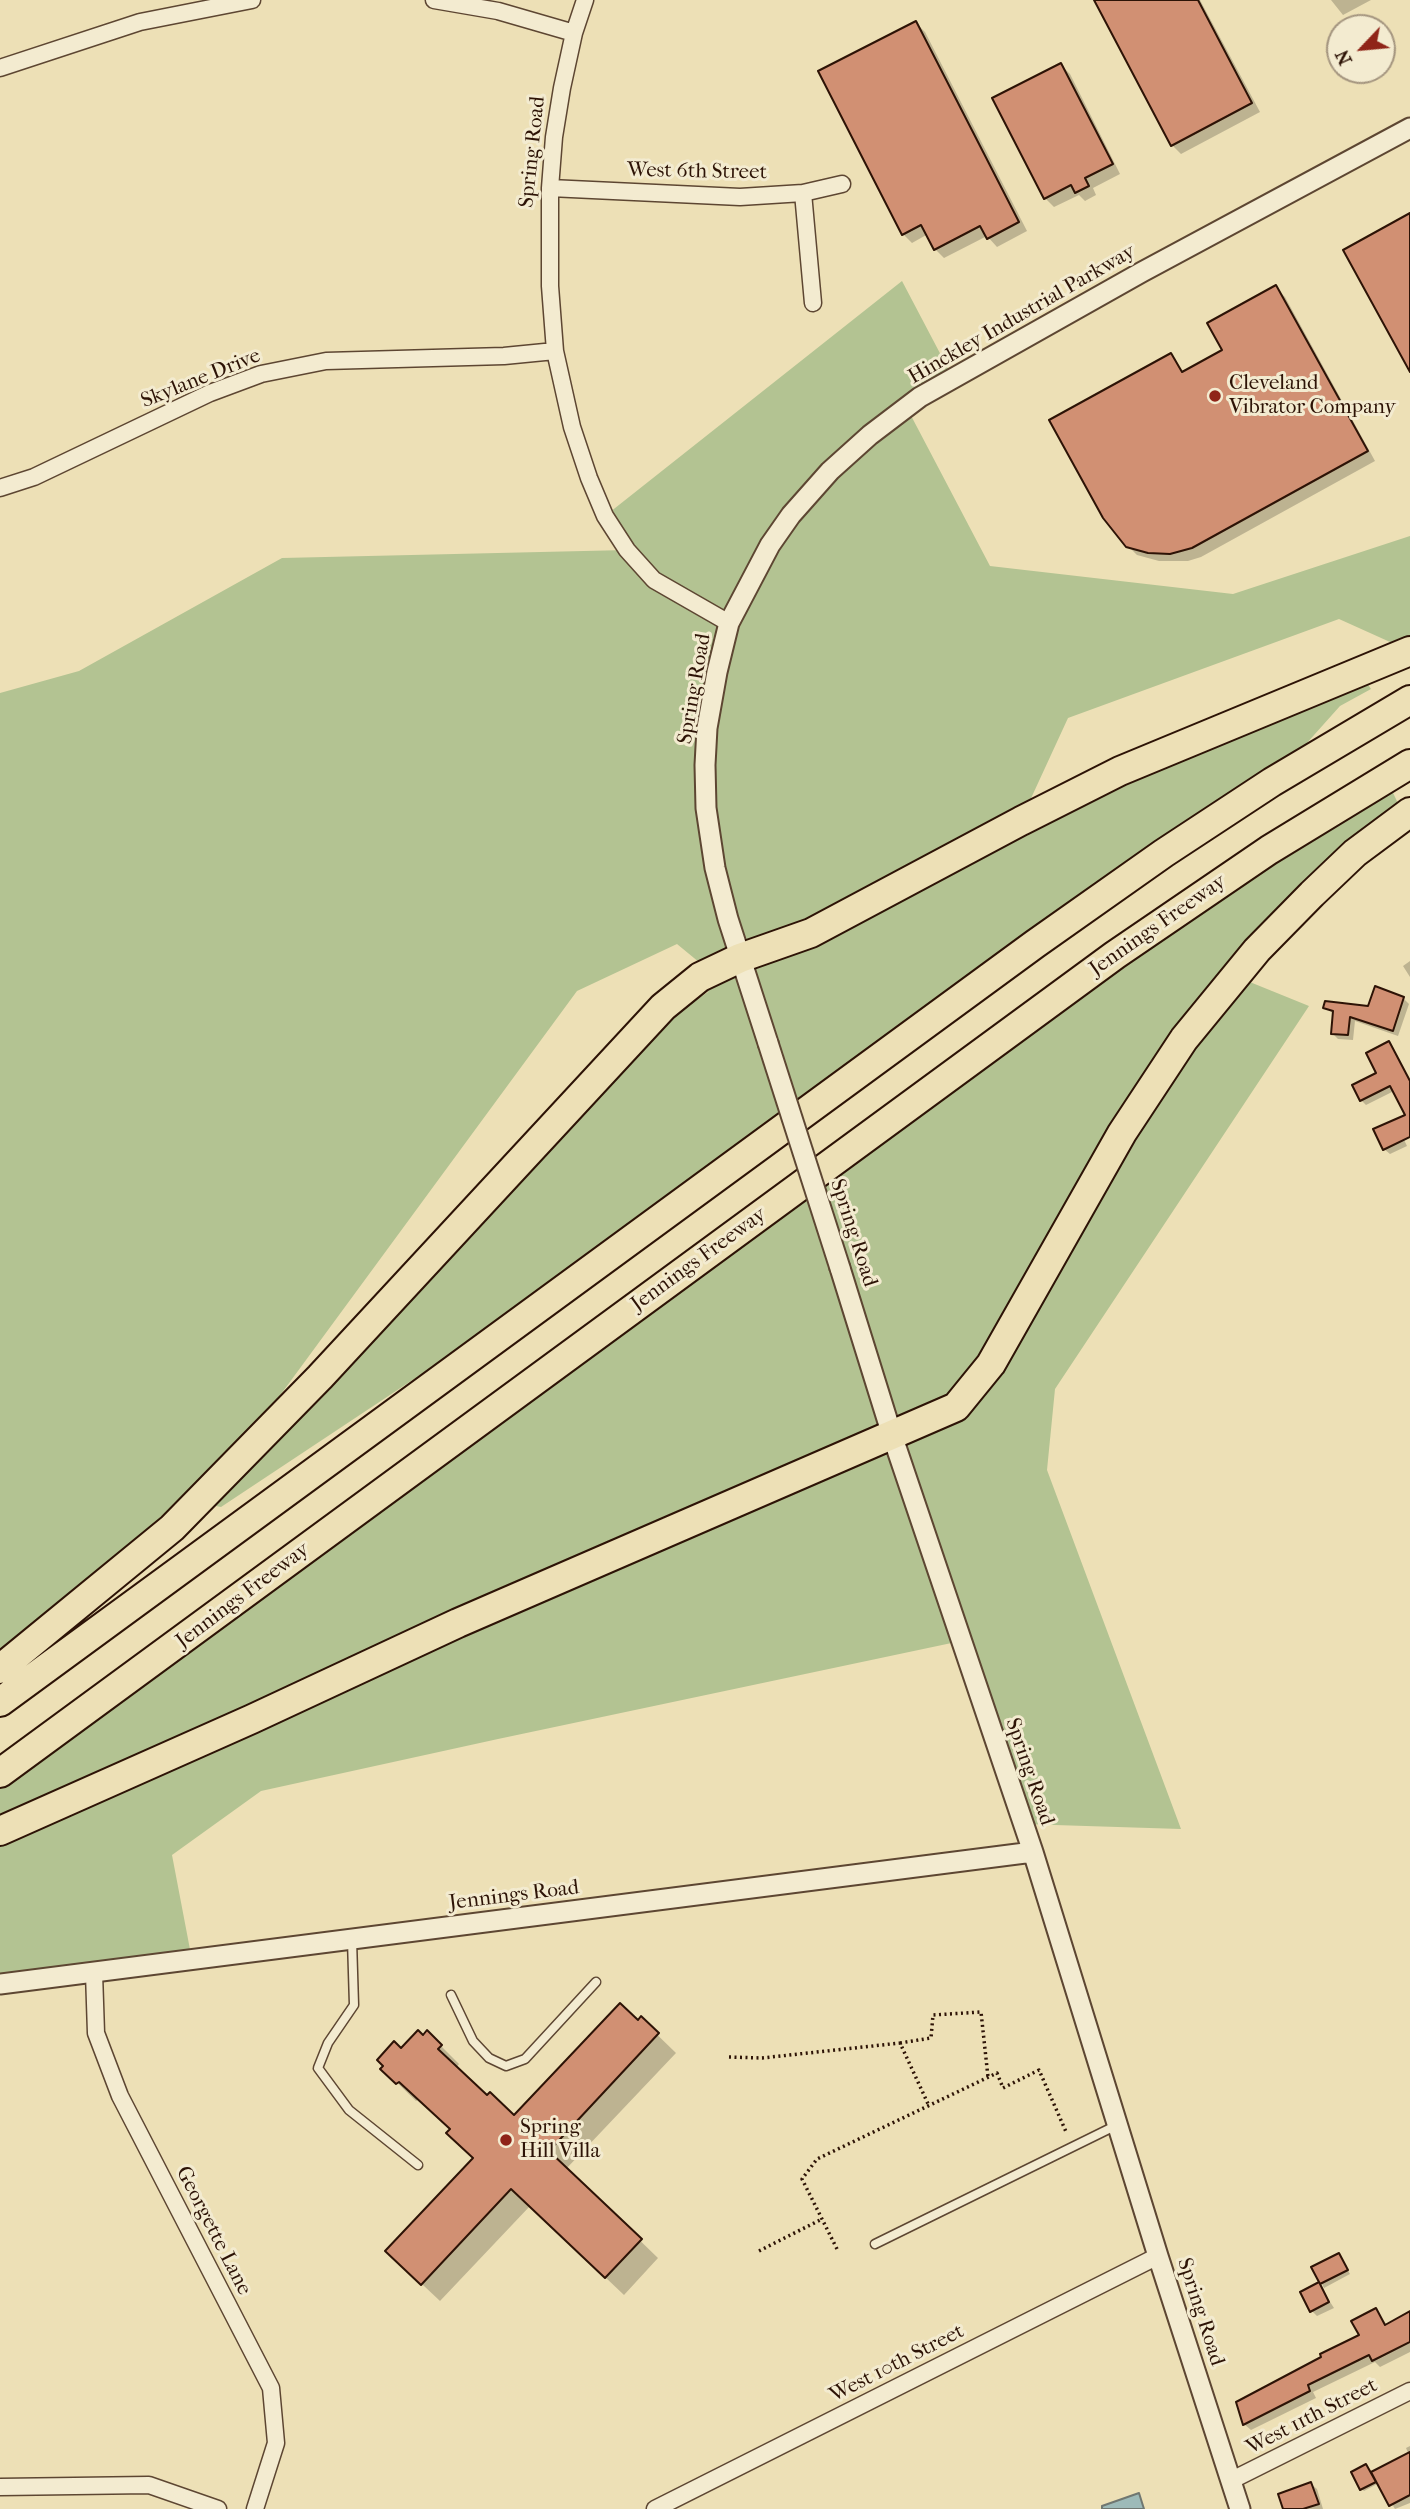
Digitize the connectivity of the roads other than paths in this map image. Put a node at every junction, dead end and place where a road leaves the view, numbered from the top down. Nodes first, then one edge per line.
1 (252, 0) edge
2 (433, 0) edge
3 (585, 0) edge
4 (574, 33) junction
5 (0, 68) edge
6 (1410, 128) edge
7 (842, 184) dead end
8 (550, 188) junction
9 (803, 193) junction
10 (813, 303) dead end
11 (555, 351) junction
12 (0, 488) edge
13 (729, 623) junction
14 (1410, 651) edge
15 (1410, 700) edge
16 (1410, 764) edge
17 (1410, 811) edge
18 (740, 958) junction
19 (892, 1435) junction
20 (0, 1669) edge
21 (0, 1702) edge
22 (0, 1773) edge
23 (0, 1831) edge
24 (1033, 1852) junction
25 (352, 1940) junction
26 (94, 1973) junction
27 (596, 1982) dead end
28 (0, 1984) edge
29 (451, 1995) dead end
30 (1117, 2125) junction
31 (418, 2165) dead end
32 (875, 2244) dead end
33 (1158, 2256) junction
34 (1410, 2391) edge
35 (1232, 2480) junction
36 (0, 2487) edge
37 (219, 2509) edge
38 (255, 2509) edge
39 (655, 2509) edge
40 (1240, 2509) edge

1 - 5 street
2 - 4 street
3 - 4 street, Spring Road
4 - 8 street, Spring Road
6 - 13 street, Hinckley Industrial Parkway
7 - 9 street, West 6th Street
8 - 9 street, West 6th Street
8 - 11 street, Spring Road
9 - 10 street
11 - 12 street, Skylane Drive
11 - 13 street, Spring Road
13 - 18 street, Spring Road
14 - 18 highway
15 - 21 highway
16 - 22 highway, Jennings Freeway
17 - 19 highway
18 - 19 street, Spring Road, bridge
18 - 20 highway
19 - 23 highway
19 - 24 street, Spring Road
24 - 25 street, Jennings Road
24 - 30 street, Spring Road
25 - 26 street, Jennings Road
25 - 31 lane
26 - 28 street, Jennings Road
26 - 38 street, Georgette Lane
27 - 29 lane
30 - 32 lane
30 - 33 street, Spring Road
33 - 35 street, Spring Road
33 - 39 street, West 10th Street
34 - 35 street, West 11th Street
35 - 40 street, Spring Road
36 - 37 street

